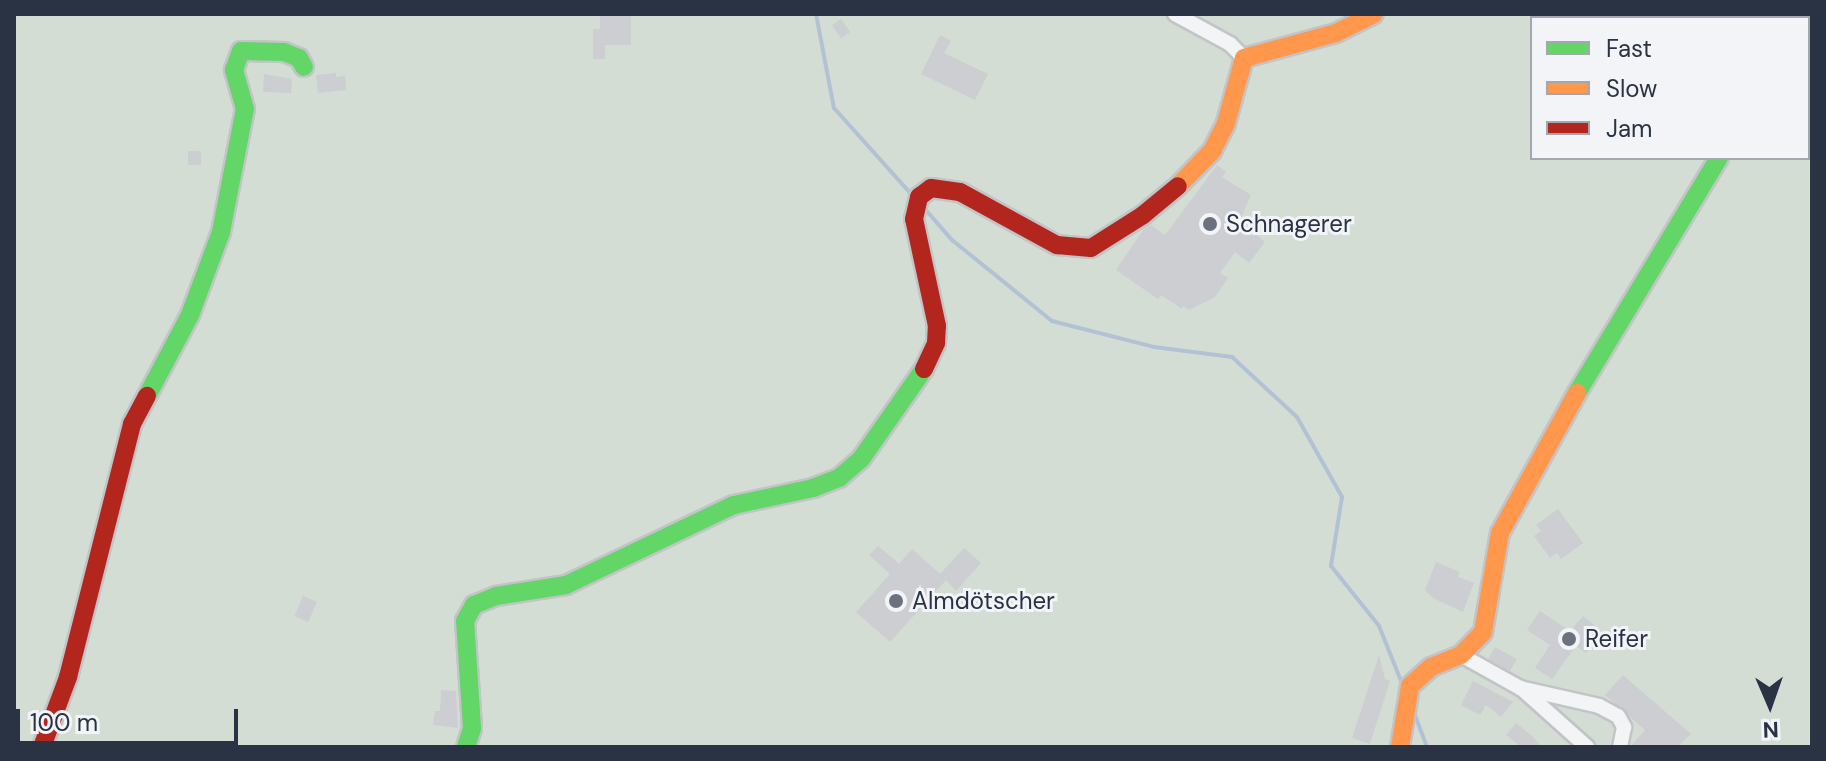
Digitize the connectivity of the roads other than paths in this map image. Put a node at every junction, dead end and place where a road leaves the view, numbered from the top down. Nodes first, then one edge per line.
1 (1175, 14) edge
2 (1374, 14) edge
3 (1244, 58) junction
4 (304, 67) dead end
5 (1718, 160) edge
6 (1461, 655) junction
7 (1520, 688) junction
8 (42, 747) edge
9 (466, 747) edge
10 (1400, 747) edge
11 (1587, 747) edge
12 (1620, 747) edge

1 - 3 street
2 - 3 street
3 - 9 street
4 - 8 street
5 - 6 street
6 - 7 street
6 - 10 street
7 - 11 street
7 - 12 street

